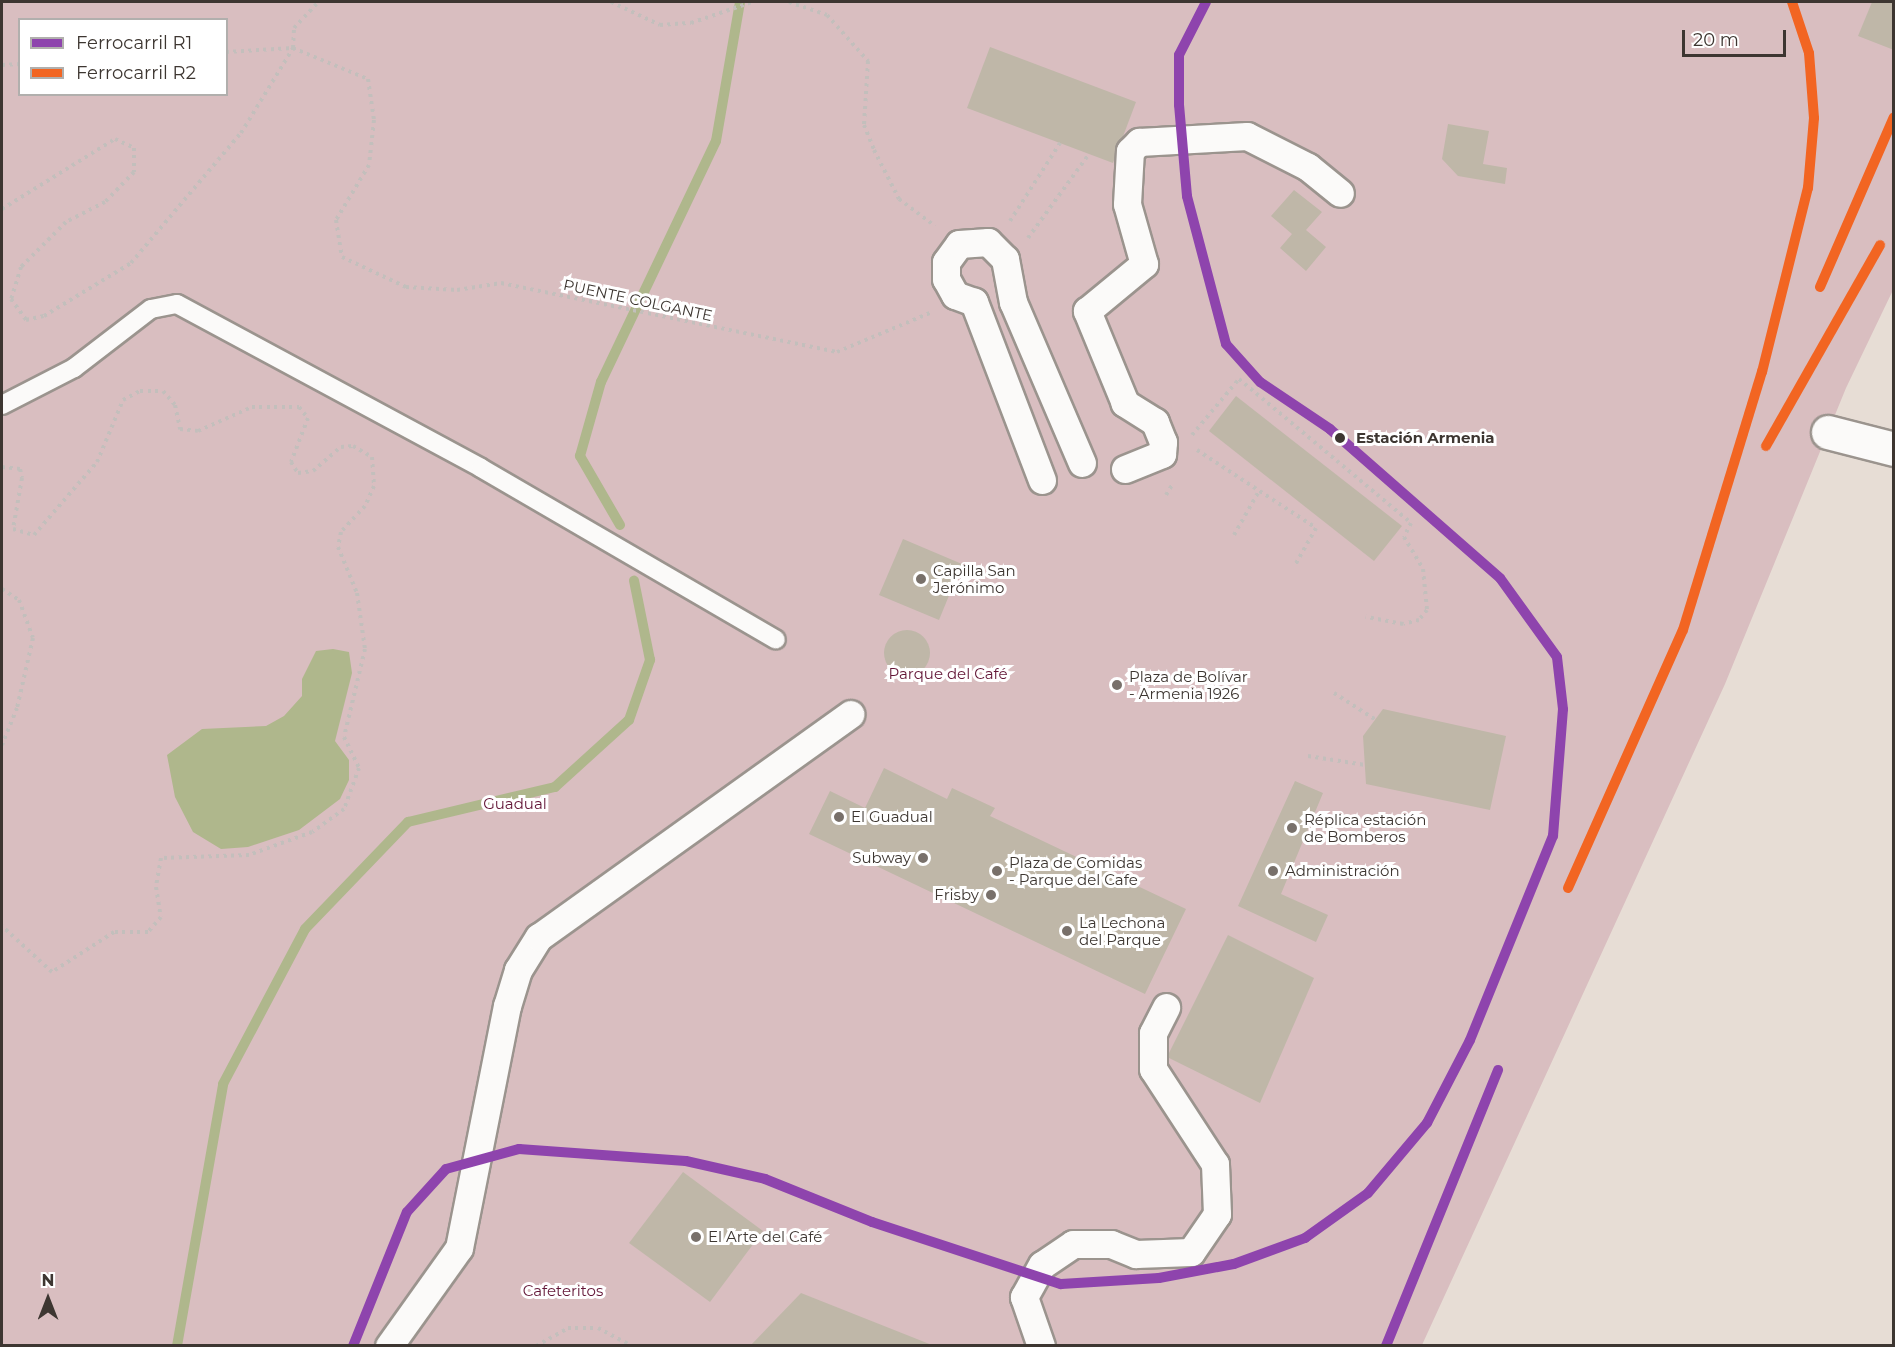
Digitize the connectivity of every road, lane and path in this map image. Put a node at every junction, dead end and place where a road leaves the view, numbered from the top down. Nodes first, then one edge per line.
1 (318, 2) edge
2 (611, 2) edge
3 (752, 2) edge
4 (789, 2) edge
5 (293, 48) junction
6 (228, 52) edge
7 (18, 64) edge
8 (2, 65) edge
9 (1060, 143) dead end
10 (1089, 154) dead end
11 (1340, 193) dead end
12 (2, 209) edge
13 (960, 244) junction
14 (1000, 259) junction
15 (965, 298) junction
16 (2, 405) edge
17 (1828, 432) dead end
18 (1186, 443) dead end
19 (1893, 449) edge
20 (1197, 450) dead end
21 (1082, 463) dead end
22 (2, 467) edge
23 (1125, 469) dead end
24 (1042, 480) dead end
25 (1259, 491) junction
26 (1234, 535) dead end
27 (1295, 565) dead end
28 (2, 588) edge
29 (1366, 617) dead end
30 (776, 640) dead end
31 (1334, 693) dead end
32 (850, 714) dead end
33 (1376, 720) dead end
34 (2, 745) edge
35 (1308, 756) dead end
36 (1365, 765) dead end
37 (2, 926) edge
38 (1166, 1007) dead end
39 (389, 1346) edge
40 (537, 1346) edge
41 (632, 1346) edge
42 (1041, 1346) edge

1 - 5 path
2 - 3 path
4 - 13 path
5 - 6 path
5 - 12 path
5 - 15 path, PUENTE COLGANTE
7 - 8 path
9 - 14 path
10 - 14 path
11 - 23 street
13 - 14 street
13 - 15 street
14 - 15 street
14 - 21 street
15 - 24 street
16 - 30 lane
17 - 19 street
18 - 29 path
20 - 25 path
22 - 37 path
25 - 26 path
25 - 27 path
28 - 34 path
31 - 33 path
32 - 39 street
35 - 36 path
38 - 42 street
40 - 41 path

